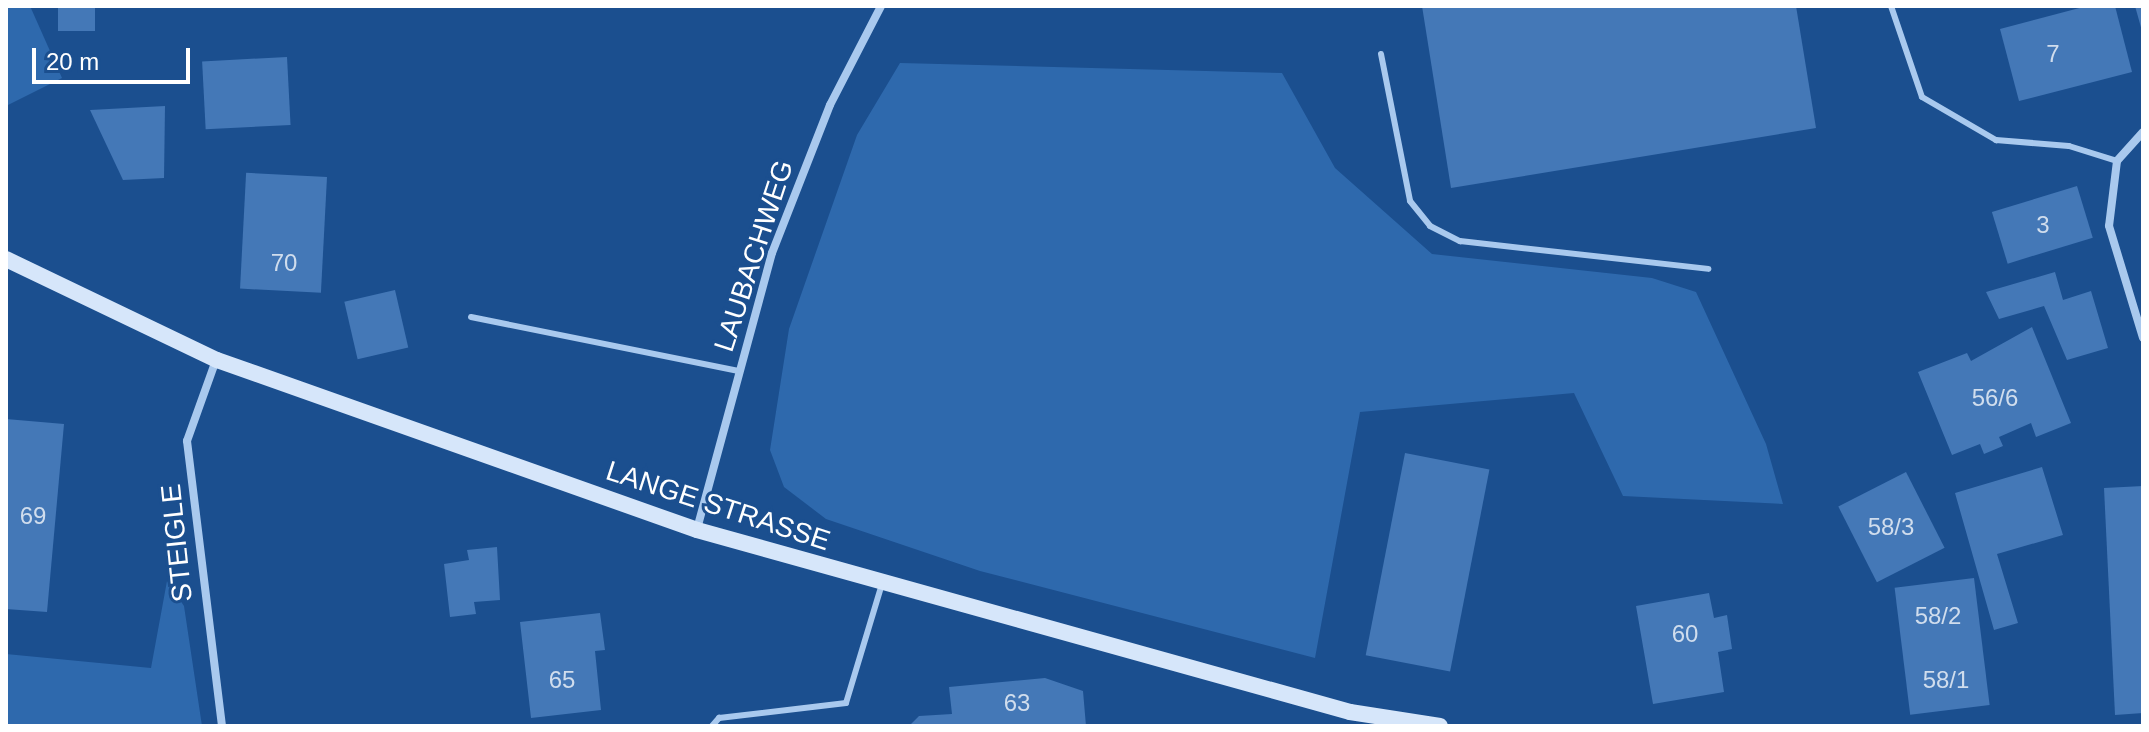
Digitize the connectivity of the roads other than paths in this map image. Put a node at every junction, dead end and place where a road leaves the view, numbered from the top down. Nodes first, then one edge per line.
1 (881, 6) edge
2 (1891, 6) edge
3 (1381, 54) dead end
4 (2143, 132) edge
5 (2117, 161) junction
6 (6, 259) edge
7 (1708, 269) dead end
8 (471, 317) dead end
9 (2143, 338) edge
10 (217, 360) junction
11 (739, 371) junction
12 (697, 530) junction
13 (882, 584) junction
14 (1348, 719) edge
15 (222, 726) edge
16 (712, 726) edge
17 (1440, 726) edge

1 - 11 street, LAUBACHWEG
2 - 5 lane
3 - 7 lane
4 - 5 street
5 - 9 street
6 - 10 street, LANGE STRASSE
8 - 11 lane
10 - 12 street, LANGE STRASSE
10 - 15 street, STEIGLE
11 - 12 street, LAUBACHWEG
12 - 13 street, LANGE STRASSE
13 - 14 street, LANGE STRASSE
13 - 16 lane
14 - 17 street, LANGE STRASSE

